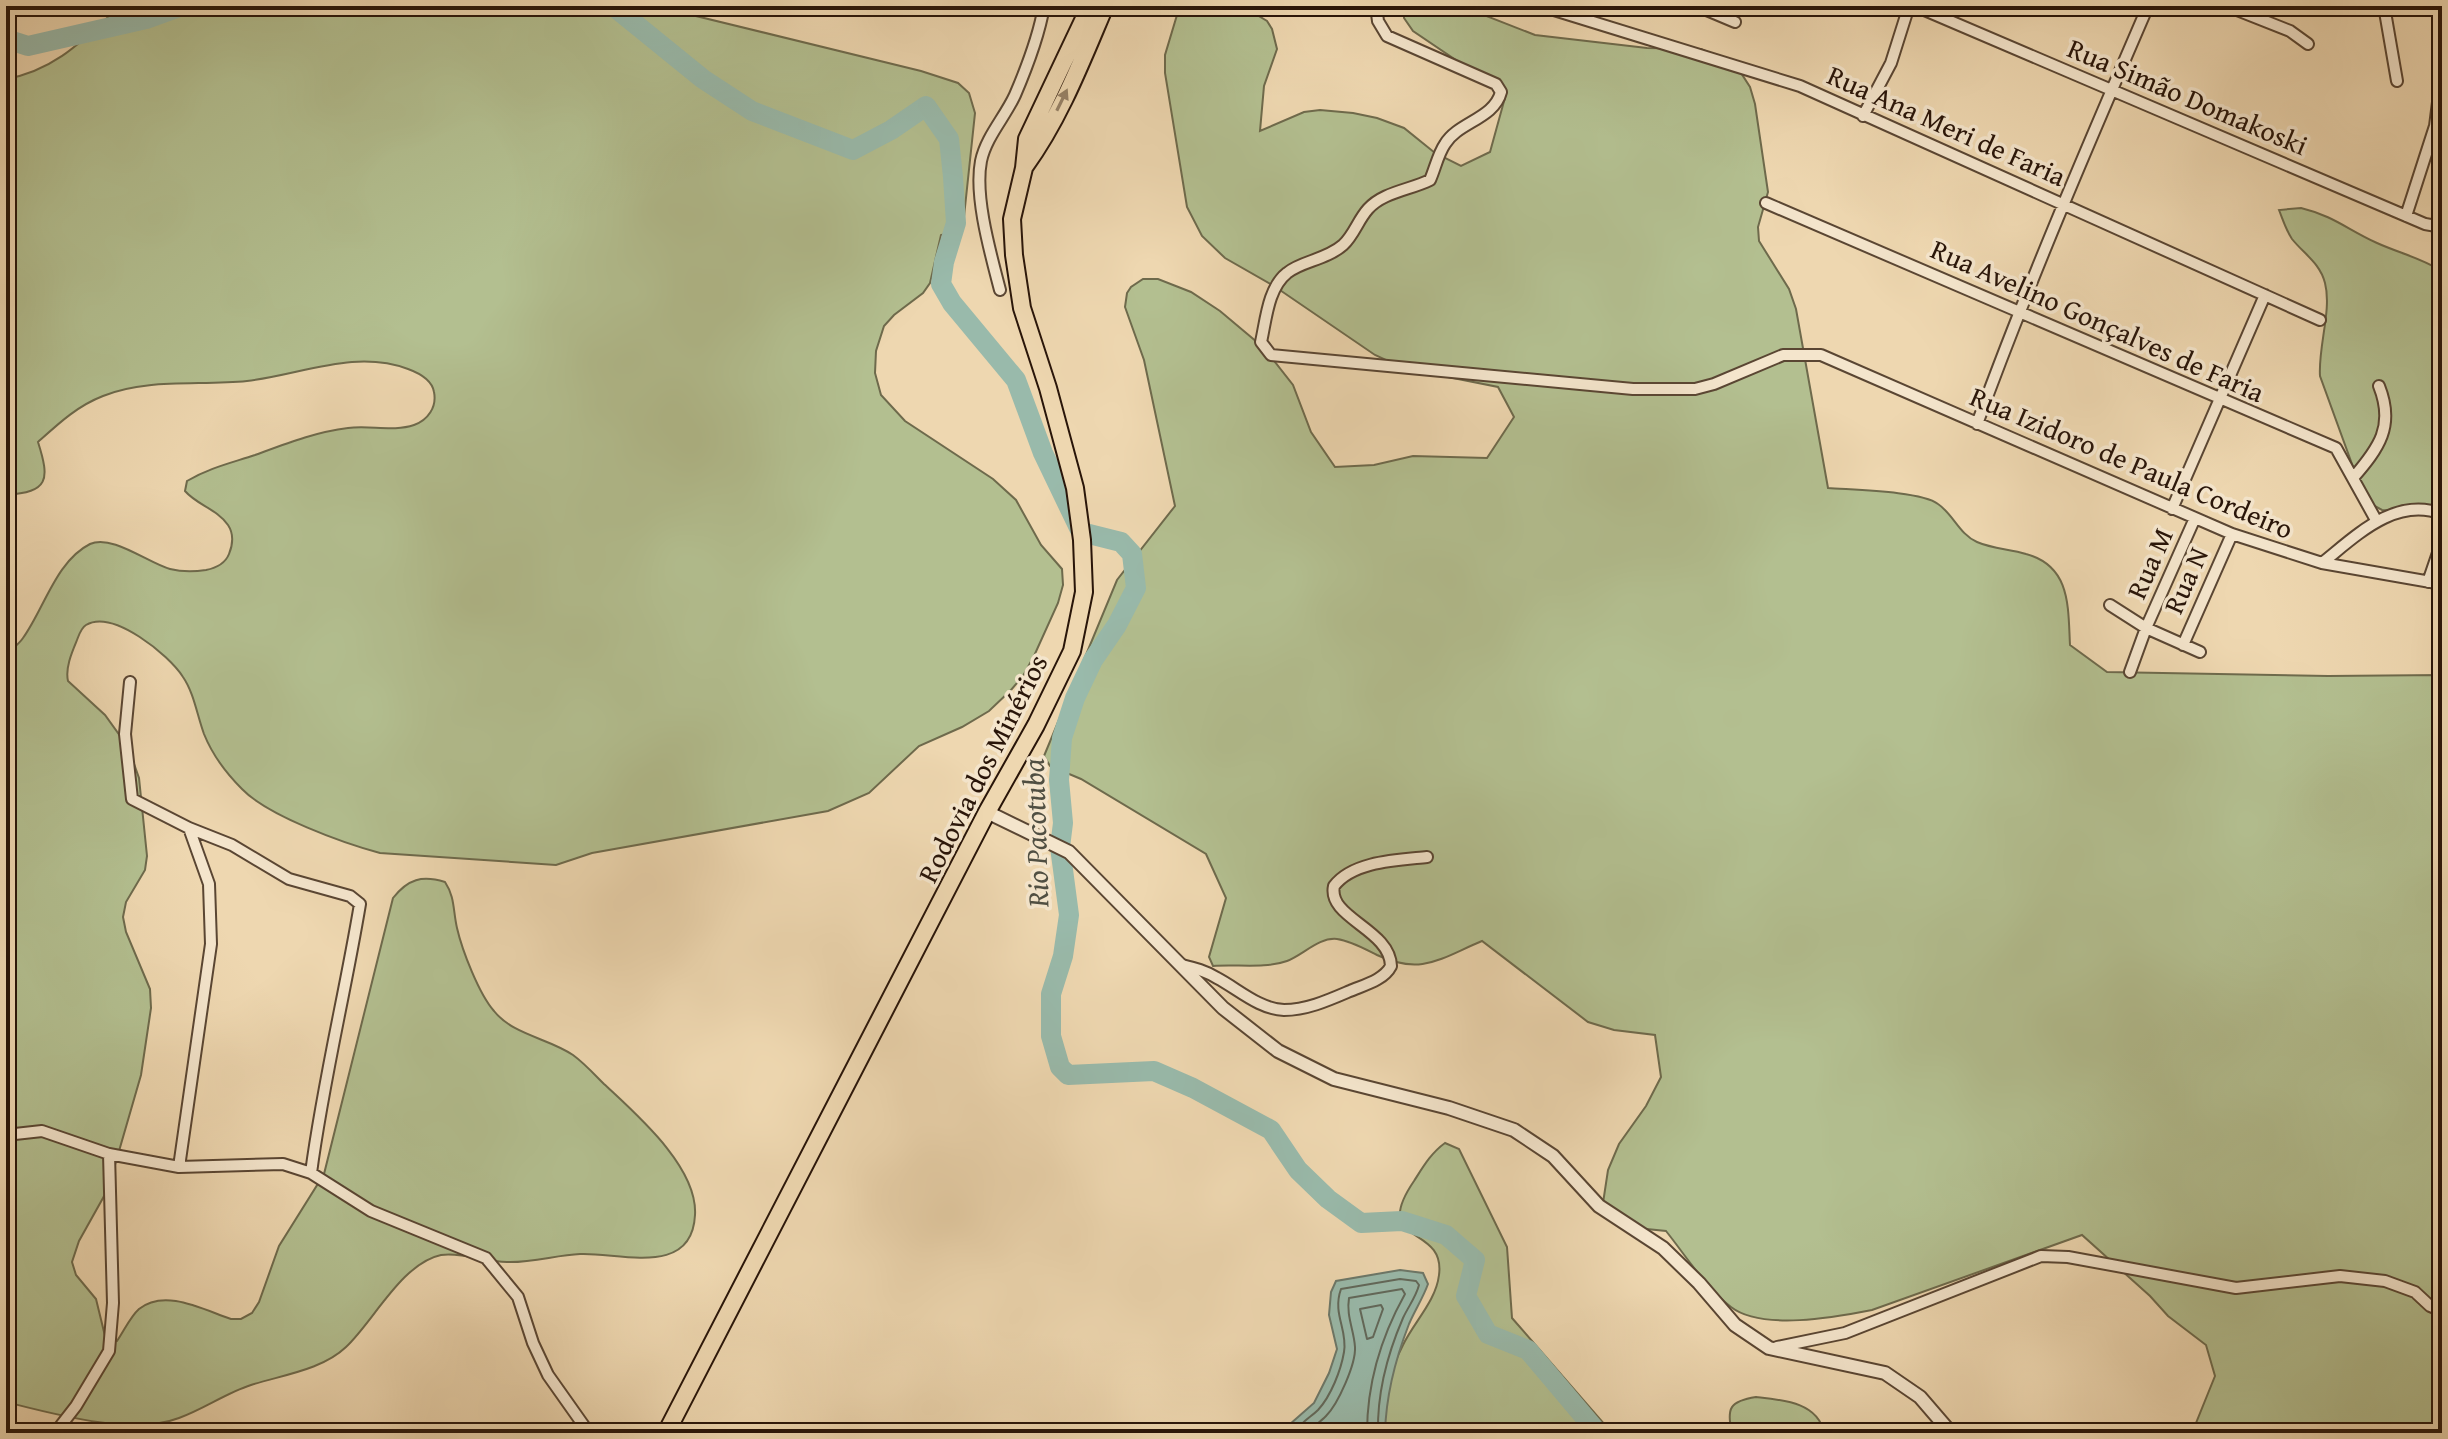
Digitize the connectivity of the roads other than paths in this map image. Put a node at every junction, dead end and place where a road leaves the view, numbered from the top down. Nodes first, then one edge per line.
1 (1044, 6) edge
2 (1090, 6) edge
3 (1105, 6) edge
4 (1376, 6) edge
5 (1541, 6) edge
6 (1697, 6) edge
7 (1912, 6) edge
8 (2148, 6) edge
9 (2227, 6) edge
10 (2384, 6) edge
11 (1735, 22) dead end
12 (2308, 44) dead end
13 (2442, 70) edge
14 (2397, 81) dead end
15 (2112, 90) junction
16 (1863, 116) junction
17 (1024, 168) junction
18 (2062, 202) junction
19 (1766, 203) dead end
20 (2406, 216) junction
21 (2442, 227) edge
22 (1000, 290) dead end
23 (2265, 295) junction
24 (2017, 312) junction
25 (2320, 320) dead end
26 (2379, 386) dead end
27 (2221, 400) junction
28 (1977, 424) junction
29 (2353, 478) junction
30 (2172, 509) junction
31 (2442, 514) edge
32 (2195, 518) junction
33 (2376, 520) junction
34 (2232, 534) junction
35 (2442, 541) edge
36 (2322, 563) junction
37 (2428, 582) junction
38 (2442, 584) edge
39 (2110, 605) dead end
40 (2146, 628) junction
41 (2183, 645) junction
42 (2200, 652) dead end
43 (2130, 672) dead end
44 (130, 682) dead end
45 (987, 812) junction
46 (189, 828) junction
47 (1427, 857) dead end
48 (1182, 965) junction
49 (6, 1135) edge
50 (109, 1154) junction
51 (179, 1167) junction
52 (311, 1173) junction
53 (2442, 1311) edge
54 (1769, 1348) junction
55 (55, 1433) edge
56 (589, 1433) edge
57 (666, 1433) edge
58 (1951, 1433) edge

1 - 22 street
2 - 17 main road, Rodovia dos Minérios
17 -> 3 main road, Rodovia dos Minérios
4 - 28 street, Rua Izidoro de Paula Cordeiro
5 - 16 street, Rua Ana Meri de Faria
6 - 11 street
7 - 15 street, Rua Simão Domakoski
7 - 16 street
8 - 15 street
9 - 12 street
10 - 14 street
13 - 20 street
15 - 18 street
15 - 20 street, Rua Simão Domakoski
16 - 18 street, Rua Ana Meri de Faria
17 - 45 main road, Rodovia dos Minérios
18 - 23 street, Rua Ana Meri de Faria
18 - 24 street
19 - 24 street, Rua Avelino Gonçalves de Faria
20 - 21 street, Rua Simão Domakoski
23 - 25 street, Rua Ana Meri de Faria
23 - 27 street
24 - 27 street, Rua Avelino Gonçalves de Faria
24 - 28 street
26 - 29 street
27 - 29 street, Rua Avelino Gonçalves de Faria
27 - 30 street
28 - 30 street, Rua Izidoro de Paula Cordeiro
29 - 33 street, Rua Avelino Gonçalves de Faria
30 - 32 street, Rua Izidoro de Paula Cordeiro
31 - 33 street
32 - 34 street, Rua Izidoro de Paula Cordeiro
32 - 40 street, Rua M
33 - 36 street
34 - 36 street, Rua Izidoro de Paula Cordeiro
34 - 41 street, Rua N
35 - 37 street
36 - 37 street, Rua Izidoro de Paula Cordeiro
37 - 38 street, Rua Izidoro de Paula Cordeiro
39 - 40 street
40 - 41 street
40 - 43 street, Rua M
41 - 42 street
44 - 46 street
45 - 48 street
45 - 57 main road, Rodovia dos Minérios
46 - 51 street
46 - 52 street
47 - 48 street
48 - 54 street
49 - 50 street
50 - 51 street
50 - 55 street
51 - 52 street
52 - 56 street
53 - 54 street
54 - 58 street

